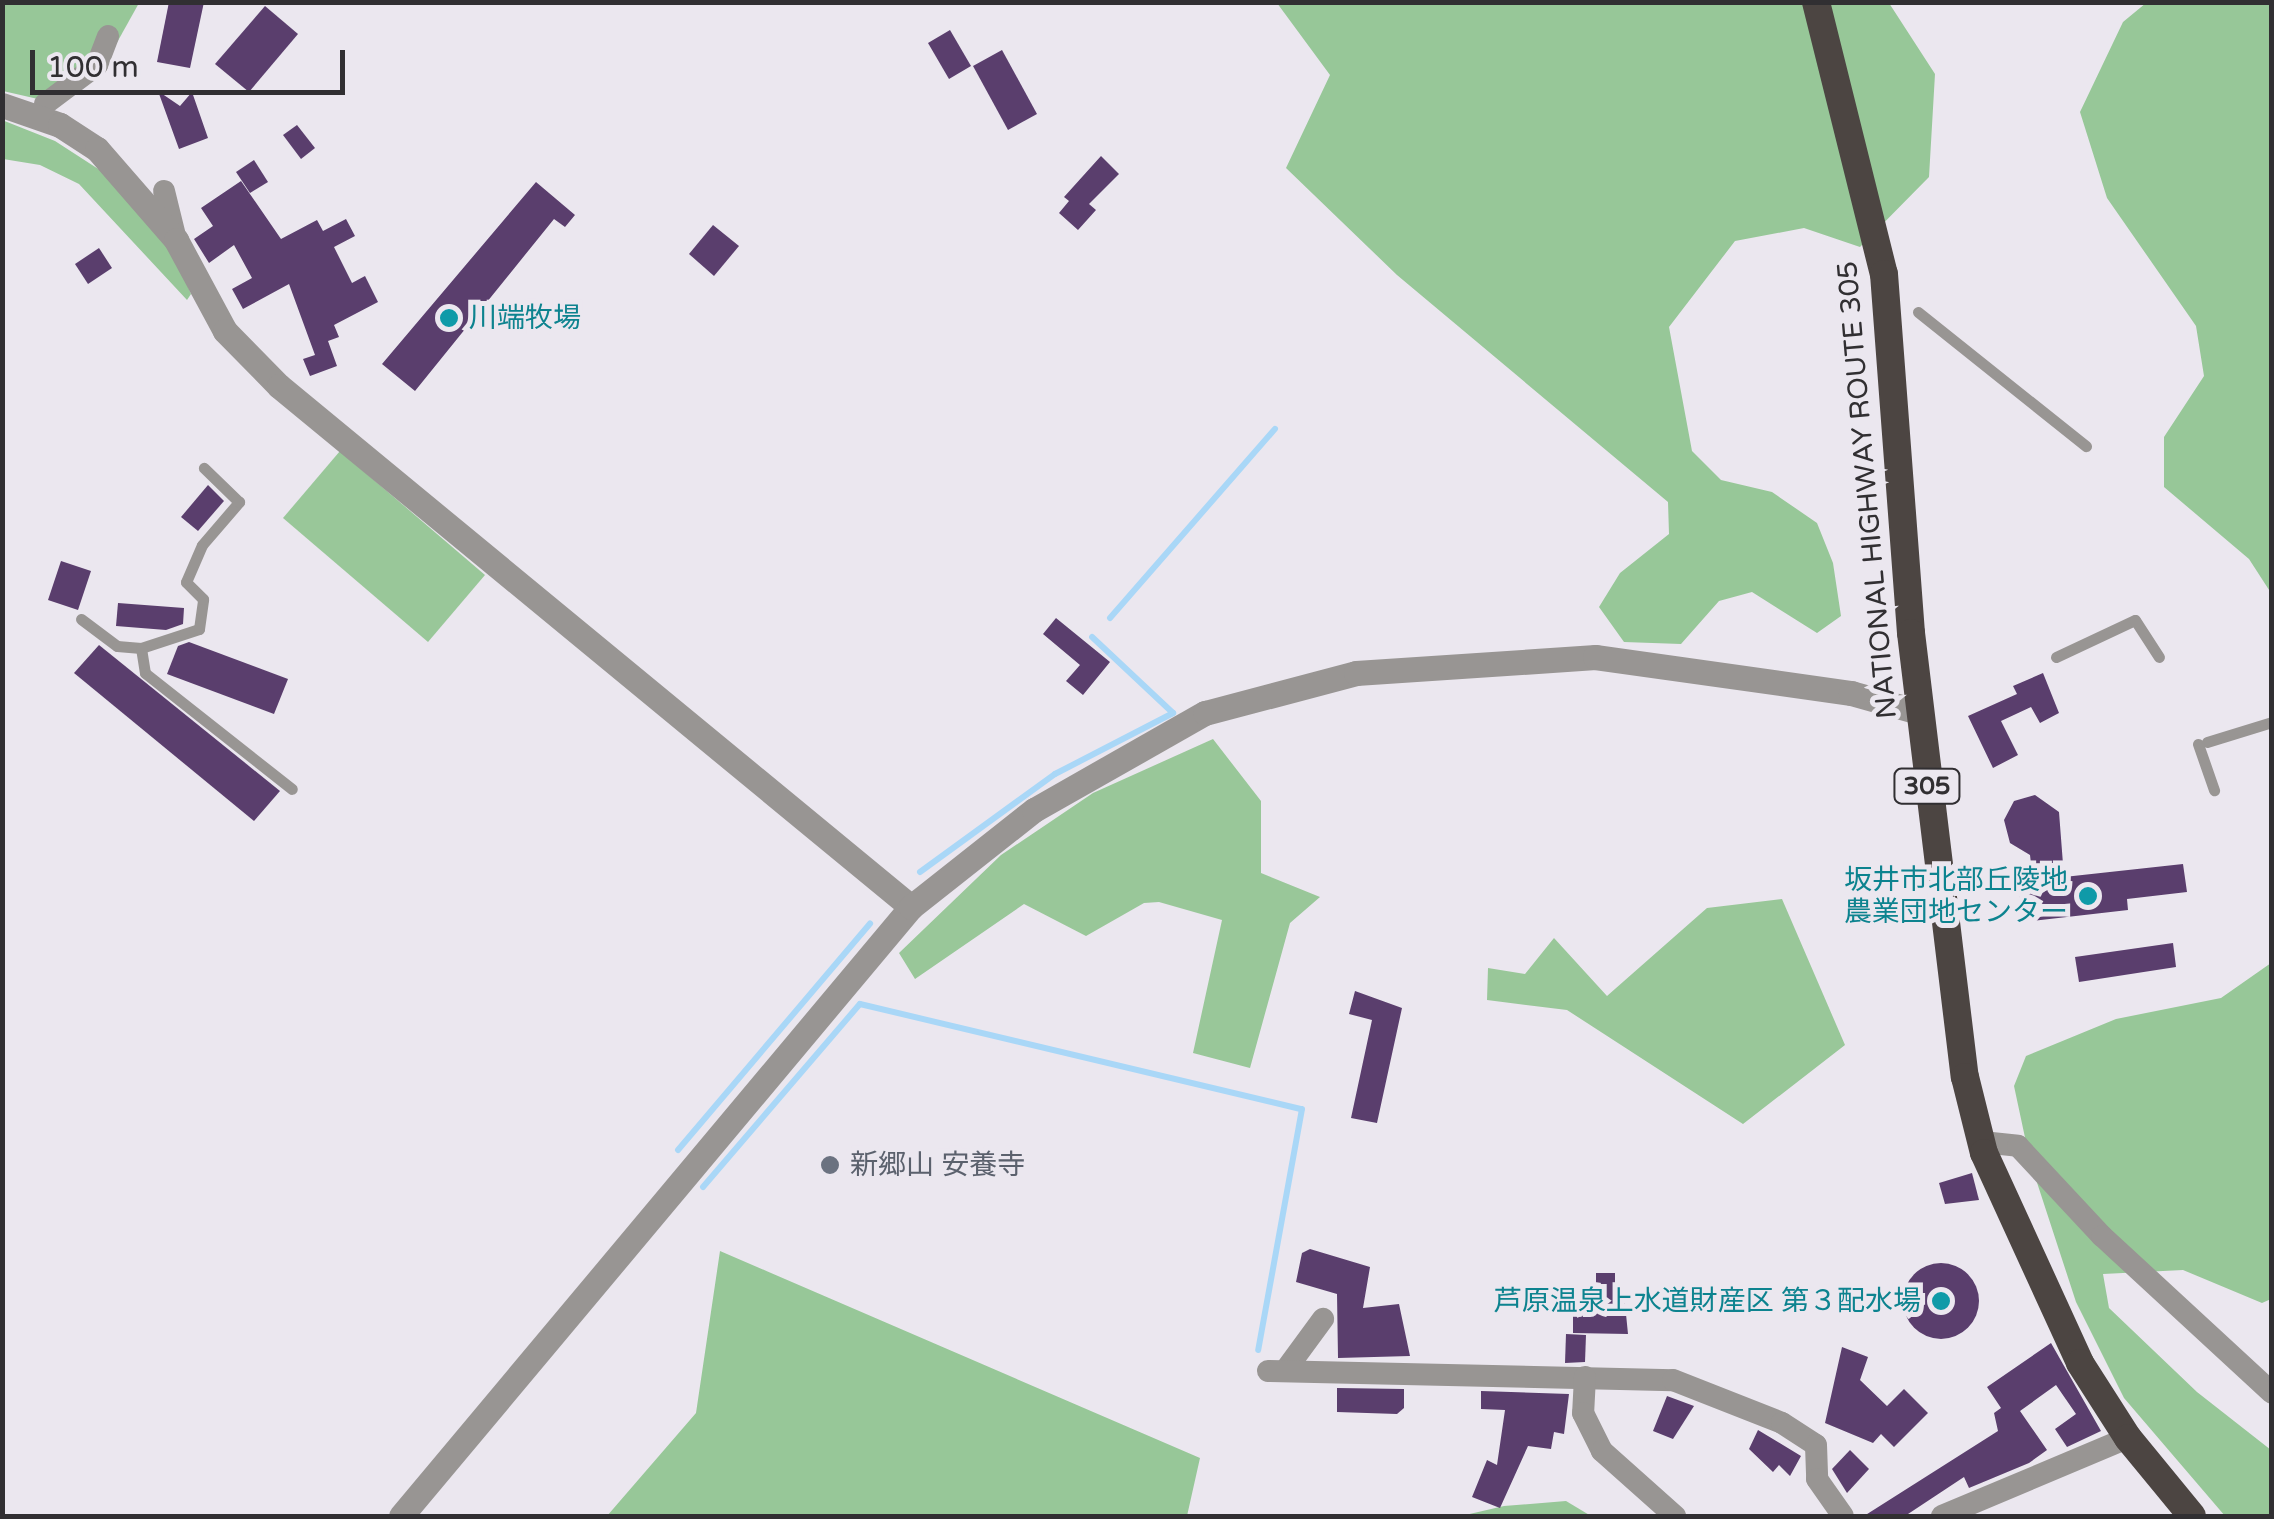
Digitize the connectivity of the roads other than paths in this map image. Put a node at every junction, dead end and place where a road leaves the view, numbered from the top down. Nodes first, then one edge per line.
1 (1816, 2) edge
2 (108, 36) dead end
3 (45, 104) dead end
4 (2, 105) edge
5 (164, 191) dead end
6 (176, 240) junction
7 (1918, 312) dead end
8 (2086, 446) dead end
9 (204, 468) dead end
10 (81, 619) dead end
11 (140, 648) junction
12 (2056, 657) dead end
13 (2158, 657) dead end
14 (1919, 712) junction
15 (2272, 722) edge
16 (292, 788) dead end
17 (2214, 790) dead end
18 (911, 907) junction
19 (1982, 1142) junction
20 (1323, 1319) dead end
21 (1586, 1377) junction
22 (2272, 1393) edge
23 (2128, 1438) junction
24 (401, 1516) edge
25 (1675, 1516) edge
26 (1842, 1516) edge
27 (1942, 1516) edge
28 (2192, 1516) edge

1 - 14 highway, NATIONAL HIGHWAY ROUTE 305 / 305
2 - 3 street
4 - 6 street
5 - 6 street
6 - 18 street
7 - 8 lane
9 - 11 lane
10 - 11 lane
11 - 16 lane
12 - 13 lane
14 - 18 street
14 - 19 highway, NATIONAL HIGHWAY ROUTE 305 / 305
15 - 17 lane
18 - 24 street
19 - 22 street
19 - 23 highway, NATIONAL HIGHWAY ROUTE 305 / 305
20 - 21 street
21 - 25 street
21 - 26 street
23 - 27 street
23 - 28 highway, NATIONAL HIGHWAY ROUTE 305 / 305

